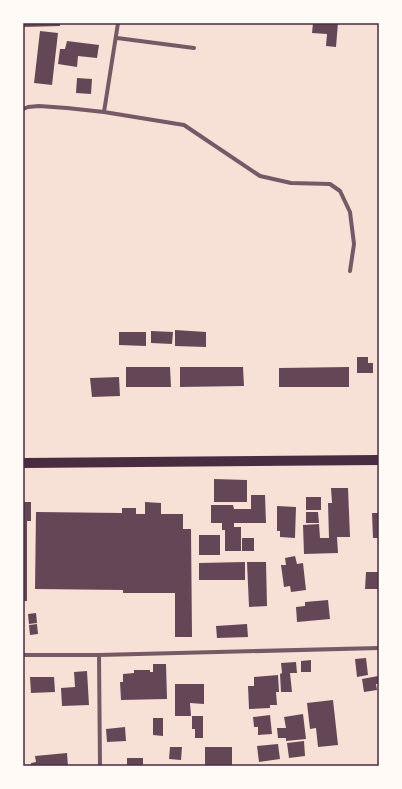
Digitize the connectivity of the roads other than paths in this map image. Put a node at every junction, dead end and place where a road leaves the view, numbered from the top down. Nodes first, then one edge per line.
1 (118, 23) edge
2 (117, 38) junction
3 (194, 48) dead end
4 (23, 109) edge
5 (104, 112) junction
6 (350, 271) dead end
7 (379, 460) edge
8 (23, 463) edge
9 (379, 648) edge
10 (23, 655) edge
11 (99, 655) junction
12 (100, 766) edge

1 - 2 street
2 - 3 street
2 - 5 street
4 - 5 street
5 - 6 street
7 - 8 main road
9 - 11 street
10 - 11 street
11 - 12 street

